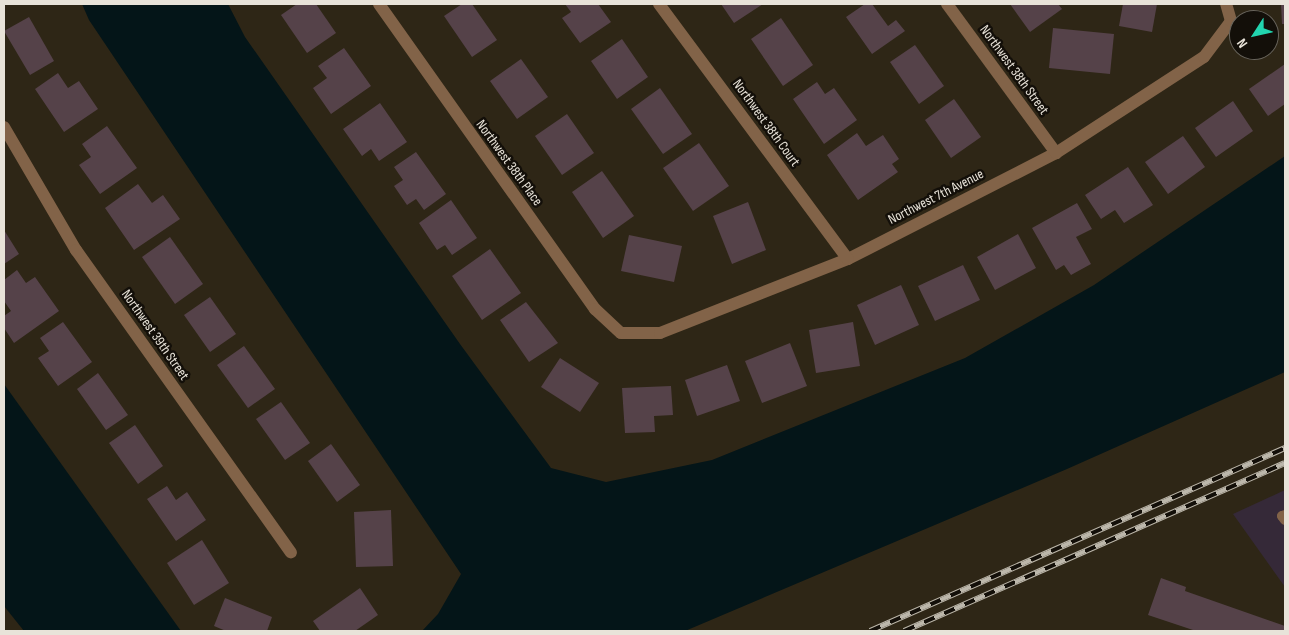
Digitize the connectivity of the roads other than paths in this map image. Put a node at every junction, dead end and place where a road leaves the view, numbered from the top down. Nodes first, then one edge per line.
1 (379, 4) edge
2 (659, 4) edge
3 (947, 4) edge
4 (1226, 4) edge
5 (4, 127) edge
6 (1056, 153) junction
7 (848, 259) junction
8 (621, 333) joint
9 (1285, 515) edge
10 (1285, 520) edge
11 (291, 552) dead end

1 - 8 street, Northwest 38th Place
2 - 7 street, Northwest 38th Court
3 - 6 street, Northwest 38th Street
4 - 6 street, Northwest 7th Avenue
5 - 11 street, Northwest 39th Street
6 - 7 street, Northwest 7th Avenue
7 - 8 street, Northwest 7th Avenue
9 - 10 lane

